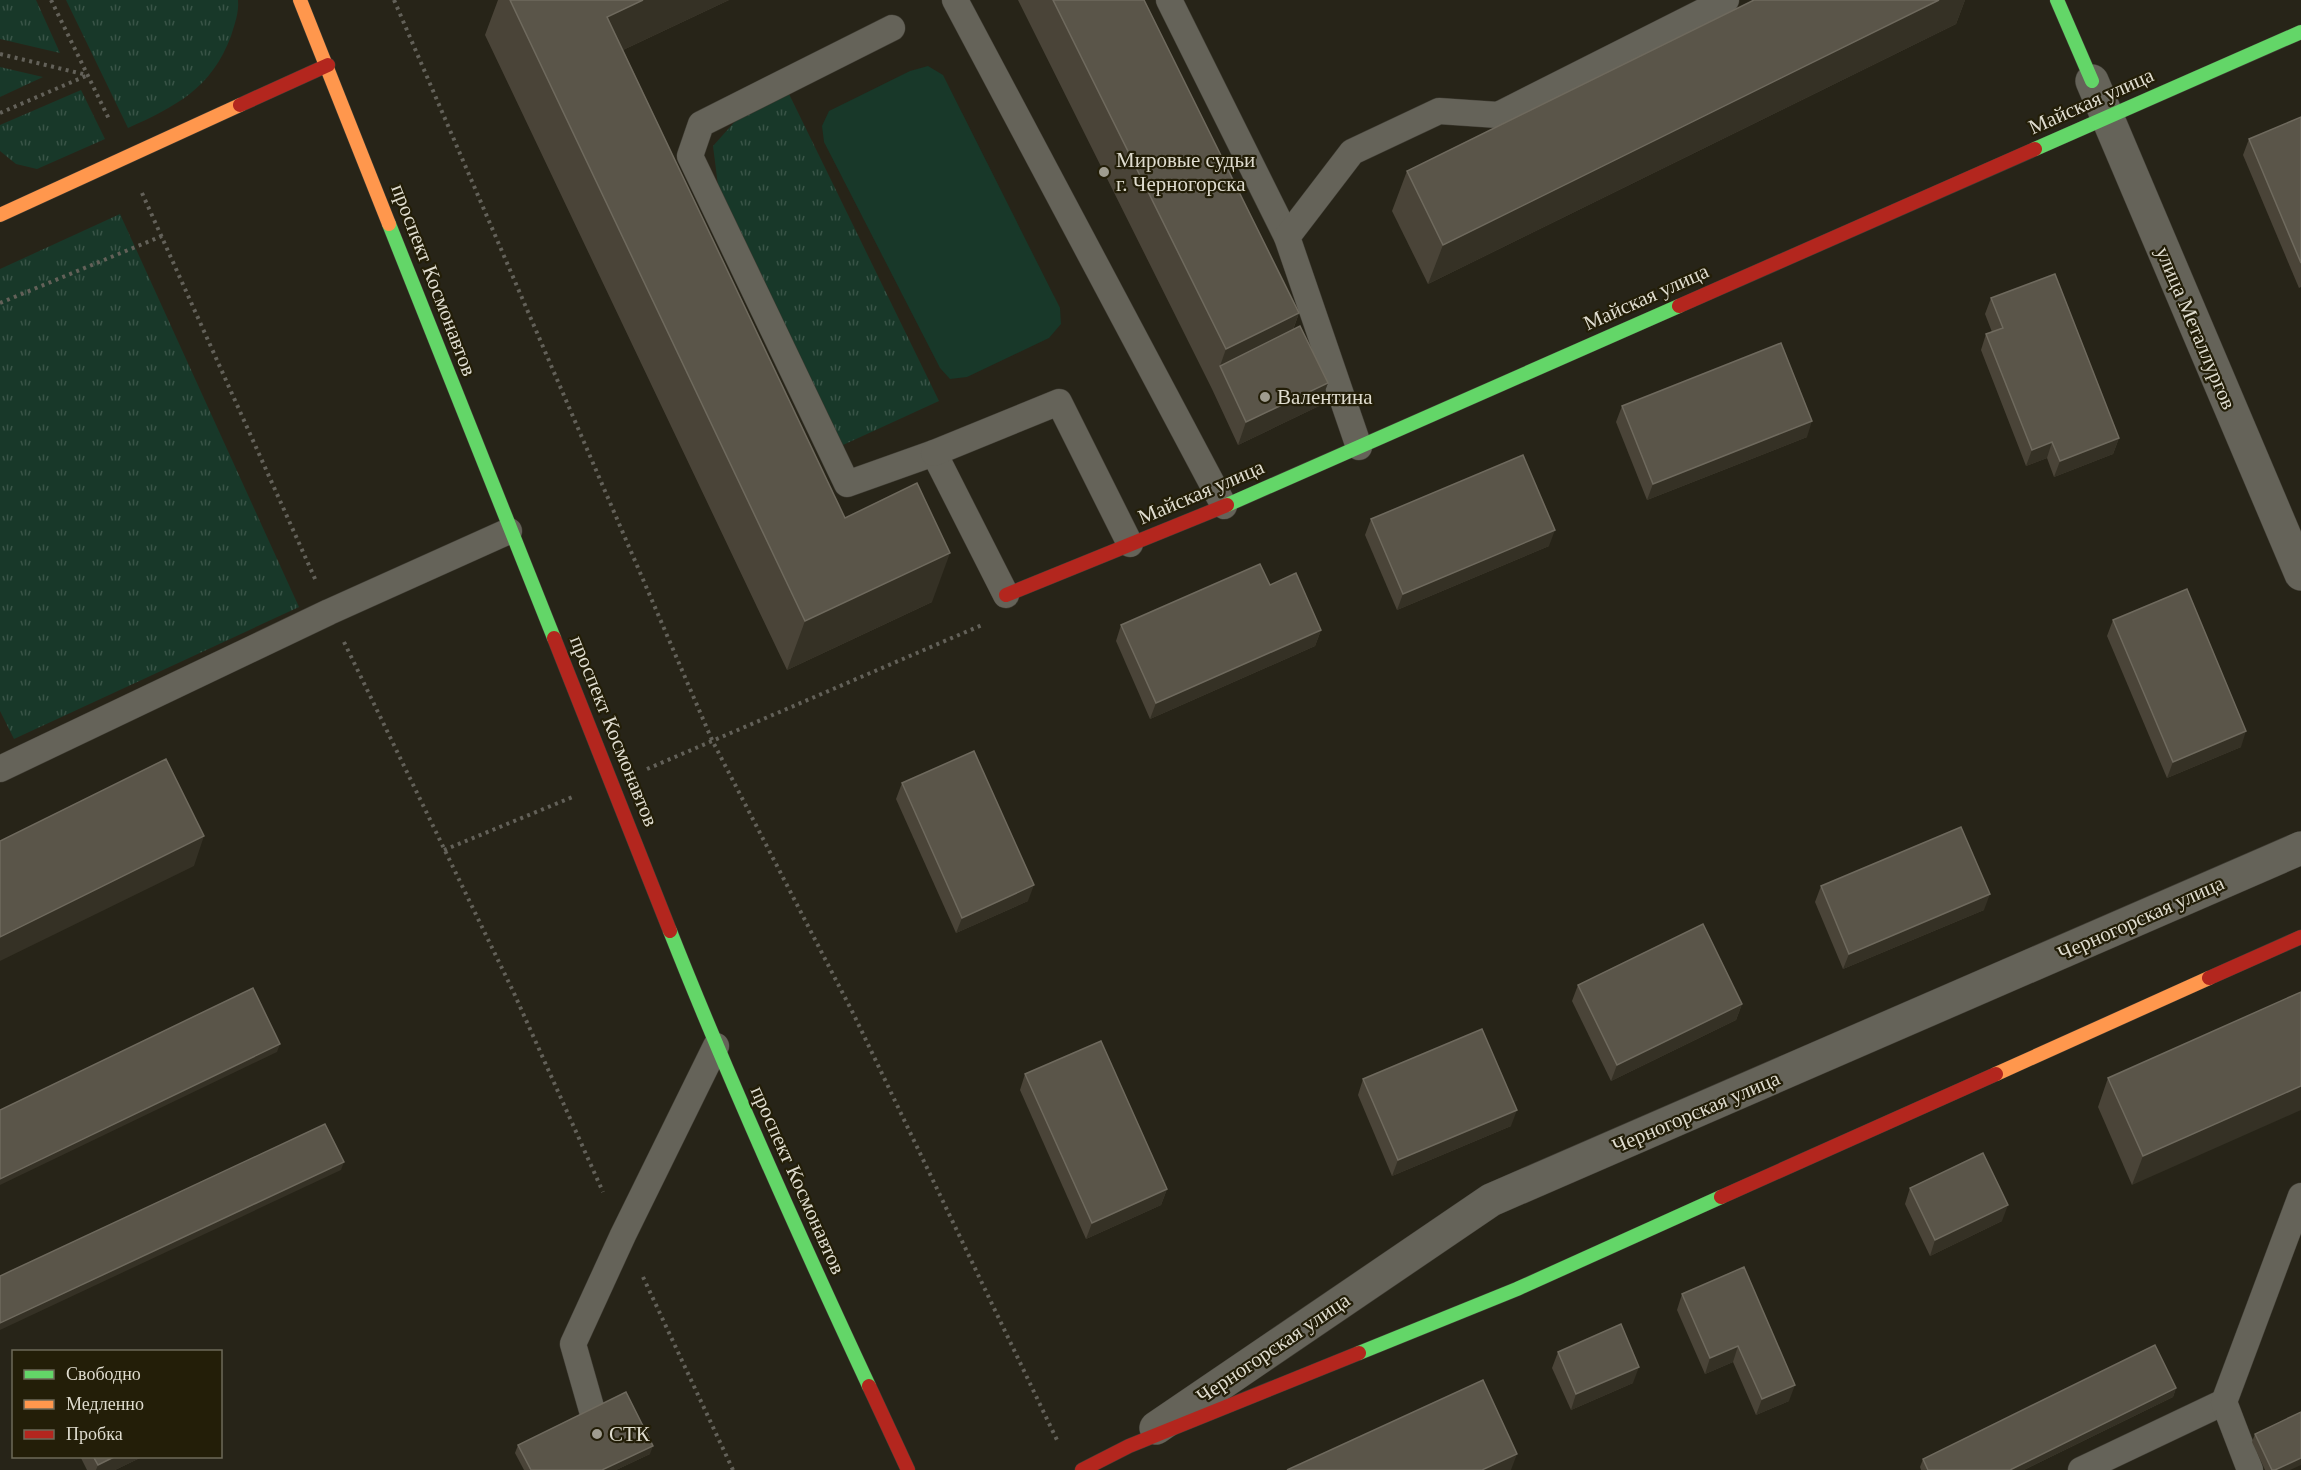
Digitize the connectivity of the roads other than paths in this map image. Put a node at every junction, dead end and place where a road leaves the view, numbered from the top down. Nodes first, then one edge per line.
1 (300, 0) edge
2 (955, 0) edge
3 (1169, 0) edge
4 (1726, 0) edge
5 (2057, 0) edge
6 (892, 28) dead end
7 (2301, 32) edge
8 (328, 65) junction
9 (2092, 81) joint
10 (2106, 117) junction
11 (0, 215) edge
12 (1287, 237) junction
13 (1359, 447) junction
14 (934, 453) junction
15 (1224, 506) junction
16 (509, 531) junction
17 (1130, 544) junction
18 (2301, 574) edge
19 (1006, 595) joint
20 (0, 769) edge
21 (2301, 848) edge
22 (2301, 937) edge
23 (716, 1046) junction
24 (2301, 1196) edge
25 (2223, 1402) junction
26 (594, 1414) edge
27 (1129, 1446) junction
28 (908, 1470) edge
29 (1082, 1470) edge
30 (2081, 1470) edge
31 (2250, 1470) edge

1 - 8 street, проспект Космонавтов
2 - 15 lane
3 - 12 lane
4 - 12 lane
5 - 9 street
6 - 14 lane
7 - 10 street, Майская улица
8 - 11 street
8 - 16 street, проспект Космонавтов
9 - 10 street, улица Металлургов
10 - 13 street, Майская улица
10 - 18 street, улица Металлургов
12 - 13 lane
13 - 15 street, Майская улица
14 - 17 lane
14 - 19 lane
15 - 17 street, Майская улица
16 - 20 lane
16 - 23 street, проспект Космонавтов
17 - 19 street, Майская улица
21 - 27 street, Черногорская улица
22 - 27 street, Черногорская улица
23 - 26 lane
23 - 28 street, проспект Космонавтов
24 - 25 lane
25 - 30 lane
25 - 31 lane
27 - 29 street, Черногорская улица

